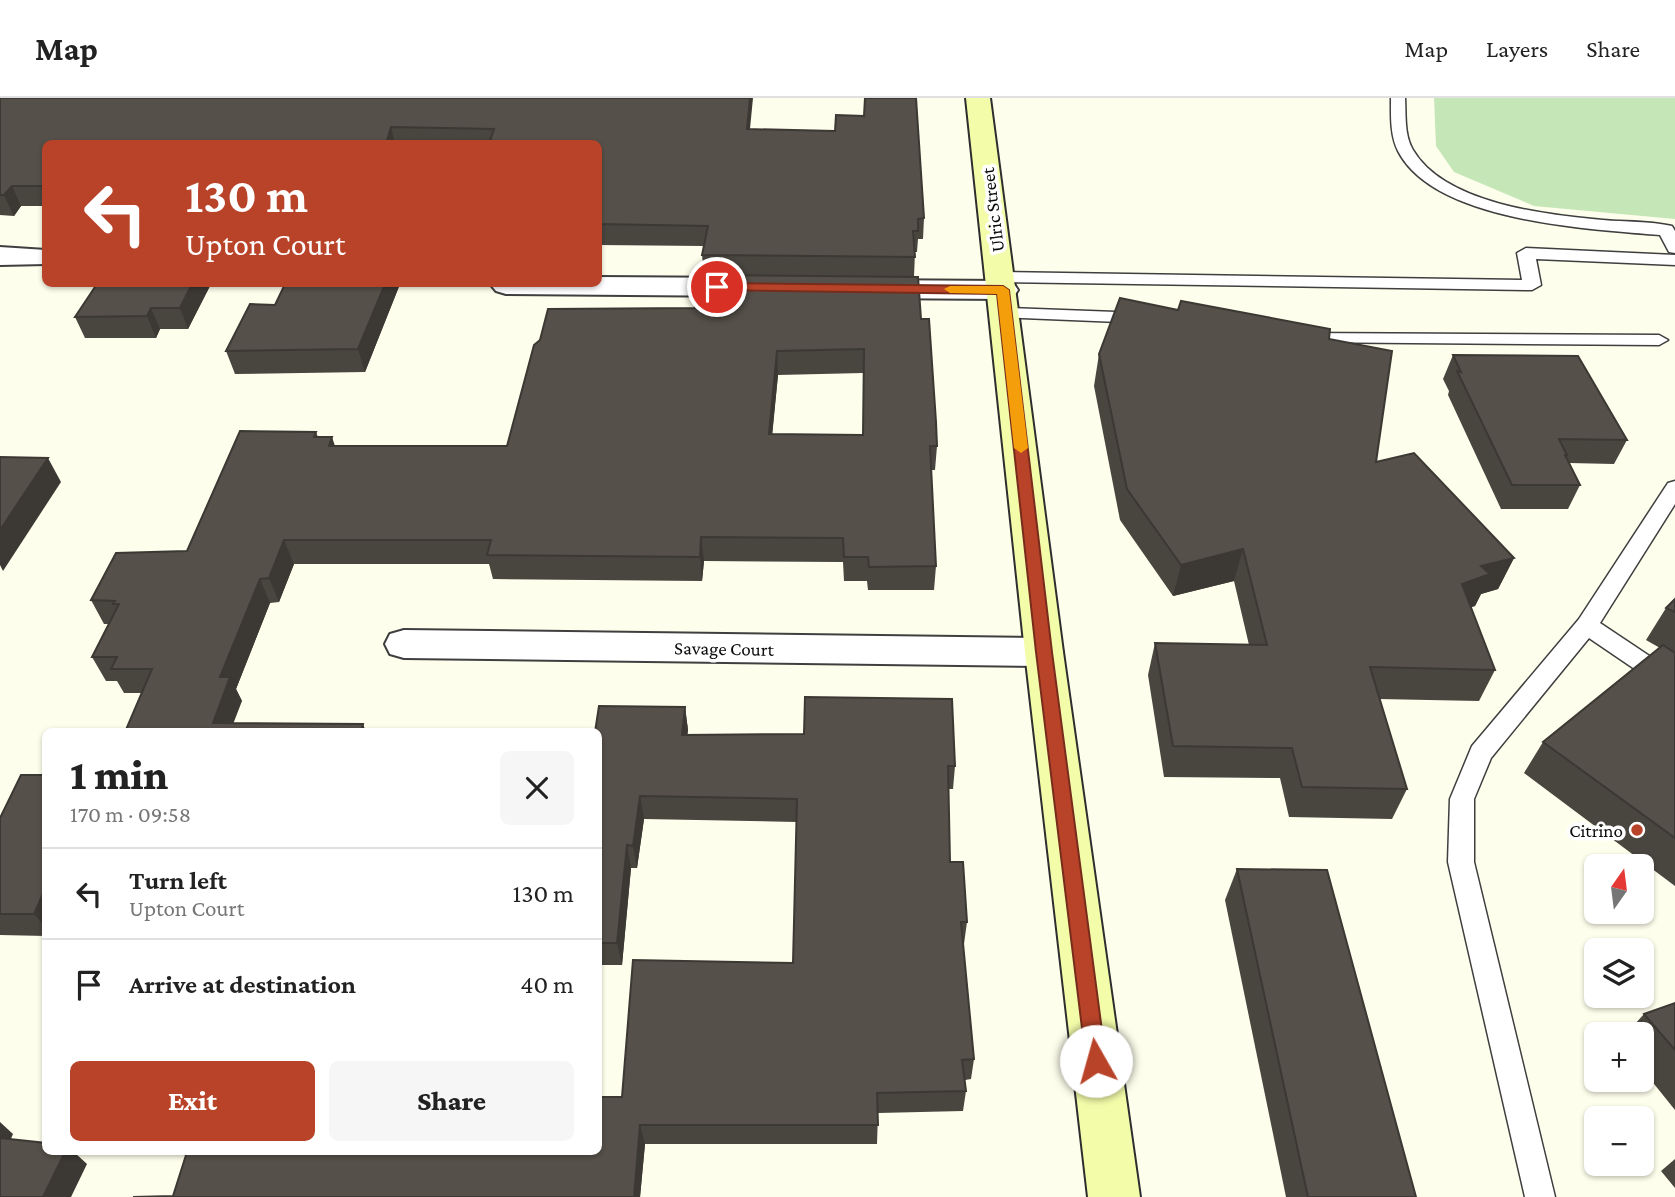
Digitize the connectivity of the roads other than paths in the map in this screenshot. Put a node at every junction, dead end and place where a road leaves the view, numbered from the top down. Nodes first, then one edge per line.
1 (978, 98) edge
2 (1398, 98) edge
3 (1675, 248) edge
4 (0, 256) edge
5 (39, 257) dead end
6 (1675, 260) edge
7 (602, 286) edge
8 (778, 288) edge
9 (832, 288) edge
10 (1003, 293) junction
11 (1161, 318) edge
12 (1283, 335) edge
13 (1659, 340) dead end
14 (1675, 488) edge
15 (1587, 625) junction
16 (404, 644) dead end
17 (1044, 652) junction
18 (1675, 685) edge
19 (1114, 1197) edge
20 (1540, 1197) edge

1 - 10 main road, Ulric Street
2 - 3 lane
4 - 5 street
6 - 10 lane
7 - 8 street
9 - 10 street
10 - 11 lane
10 - 17 main road, Ulric Street
12 - 13 lane
14 - 15 lane
15 - 18 lane
15 - 20 lane
16 - 17 street, Savage Court
17 - 19 main road, Ulric Street

